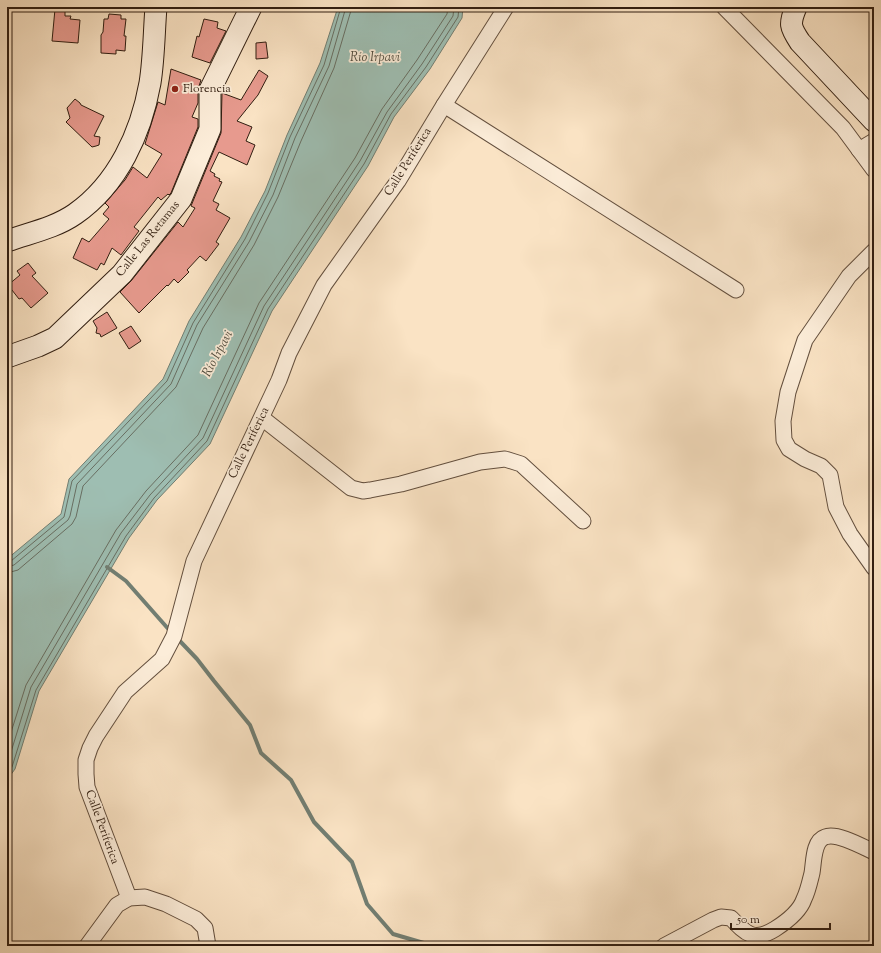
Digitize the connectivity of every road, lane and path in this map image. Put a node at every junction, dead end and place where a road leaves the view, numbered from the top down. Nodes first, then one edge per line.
1 (156, 7) edge
2 (251, 7) edge
3 (506, 7) edge
4 (724, 7) edge
5 (796, 7) edge
6 (444, 105) junction
7 (874, 121) edge
8 (874, 141) edge
9 (859, 150) junction
10 (874, 170) edge
11 (7, 241) edge
12 (874, 251) edge
13 (736, 290) dead end
14 (7, 357) edge
15 (262, 418) junction
16 (584, 521) dead end
17 (874, 568) edge
18 (874, 852) edge
19 (128, 898) junction
20 (87, 946) edge
21 (208, 946) edge
22 (664, 946) edge

1 - 11 street
2 - 14 street, Calle Las Retamas
3 - 6 street, Calle Periferica
4 - 9 street
5 - 7 street
6 - 13 street
6 - 15 street, Calle Periferica
8 - 9 street
9 - 10 street
12 - 17 street
15 - 16 street
15 - 19 street, Calle Periferica
18 - 22 street
19 - 20 street
19 - 21 street

